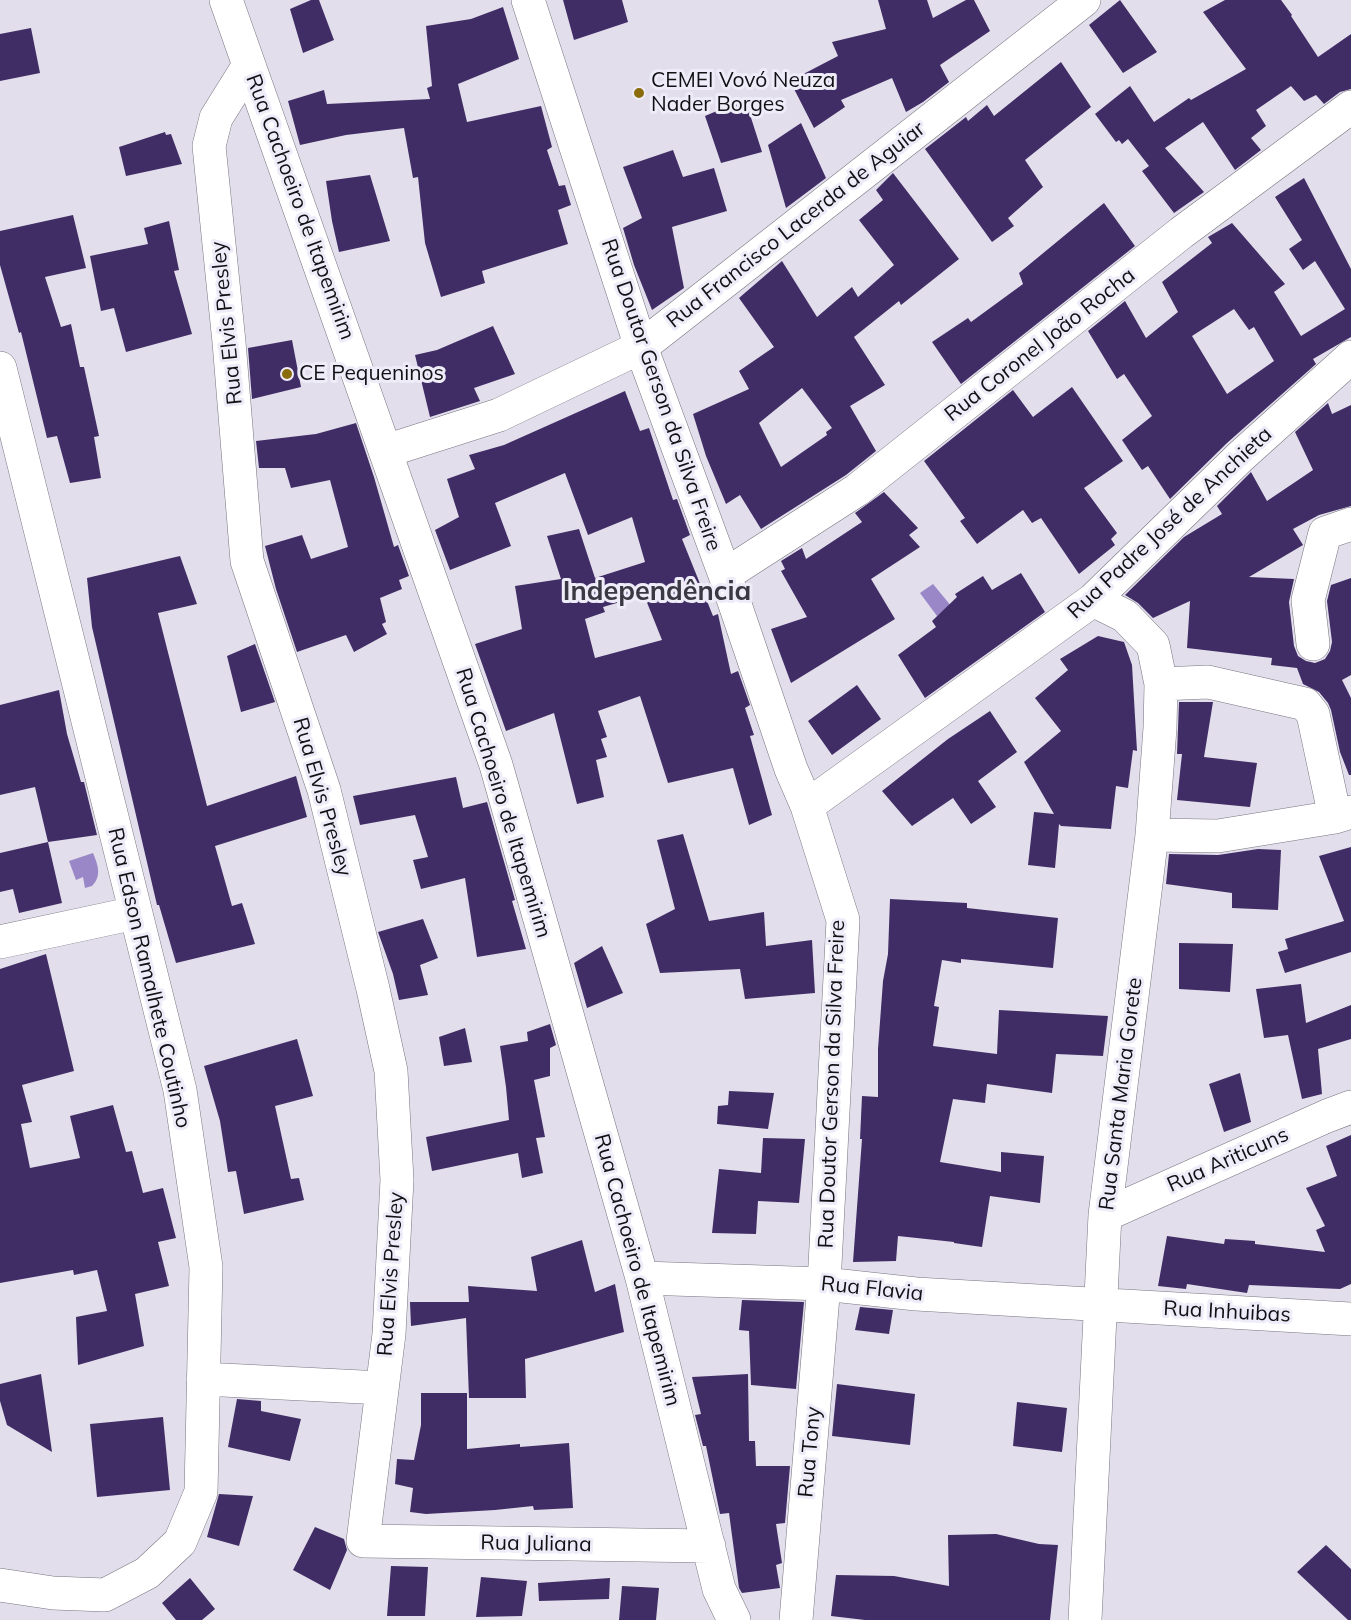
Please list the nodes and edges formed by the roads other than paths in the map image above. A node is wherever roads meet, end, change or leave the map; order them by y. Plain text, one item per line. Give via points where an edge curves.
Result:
1 (226, 0) edge
2 (528, 0) edge
3 (1069, 5) edge
4 (249, 65) junction
5 (1351, 107) edge
6 (641, 347) junction
7 (1351, 357) edge
8 (0, 368) edge
9 (386, 451) junction
10 (1338, 528) edge
11 (725, 575) junction
12 (1093, 600) junction
13 (1313, 644) dead end
14 (1161, 684) junction
15 (807, 807) junction
16 (1343, 814) edge
17 (1152, 835) junction
18 (135, 913) junction
19 (0, 942) edge
20 (1351, 1107) edge
21 (1106, 1215) junction
22 (642, 1278) junction
23 (824, 1284) junction
24 (1102, 1305) junction
25 (1351, 1319) edge
26 (203, 1379) junction
27 (382, 1388) junction
28 (363, 1541) joint
29 (708, 1546) junction
30 (0, 1585) edge
31 (734, 1620) edge
32 (796, 1620) edge
33 (1085, 1620) edge

1 - 4 street, Rua Cachoeiro de Itapemirim
2 - 6 street, Rua Doutor Gerson da Silva Freire
3 - 6 street, Rua Francisco Lacerda de Aguiar
4 - 9 street, Rua Cachoeiro de Itapemirim
4 - 27 street, Rua Elvis Presley via 216,118 209,146 247,561 324,790 391,1071 397,1180
5 - 11 street, Rua Coronel João Rocha via 1181,233 857,490
6 - 9 street, Rua Francisco Lacerda de Aguiar via 499,415
6 - 11 street, Rua Doutor Gerson da Silva Freire
7 - 12 street, Rua Padre José de Anchieta via 1240,457
8 - 18 street, Rua Edson Ramalhete Coutinho
9 - 22 street, Rua Cachoeiro de Itapemirim via 496,765
10 - 13 street via 1308,600
11 - 15 street, Rua Doutor Gerson da Silva Freire
12 - 14 street, Rua Santa Maria Gorete via 1125,616 1153,645
12 - 15 street, Rua Padre José de Anchieta
14 - 16 street via 1208,682 1305,704 1313,714
14 - 17 street, Rua Santa Maria Gorete
15 - 23 street, Rua Doutor Gerson da Silva Freire via 843,920
16 - 17 street via 1218,836
17 - 21 street, Rua Santa Maria Gorete
18 - 19 street
18 - 26 street, Rua Edson Ramalhete Coutinho via 180,1090 206,1267
20 - 21 street, Rua Ariticuns
21 - 24 street, Rua Santa Maria Gorete
22 - 23 street, Rua Flavia
22 - 29 street, Rua Cachoeiro de Itapemirim
23 - 24 street, Rua Flavia via 916,1294
23 - 32 street, Rua Tony
24 - 25 street, Rua Inhuibas
24 - 33 street, Rua Santa Maria Gorete
26 - 27 street
26 - 30 street, Rua Edson Ramalhete Coutinho via 201,1492 180,1542 147,1573 105,1595
27 - 28 street, Rua Elvis Presley
28 - 29 street, Rua Juliana
29 - 31 street, Rua Cachoeiro de Itapemirim via 719,1588

